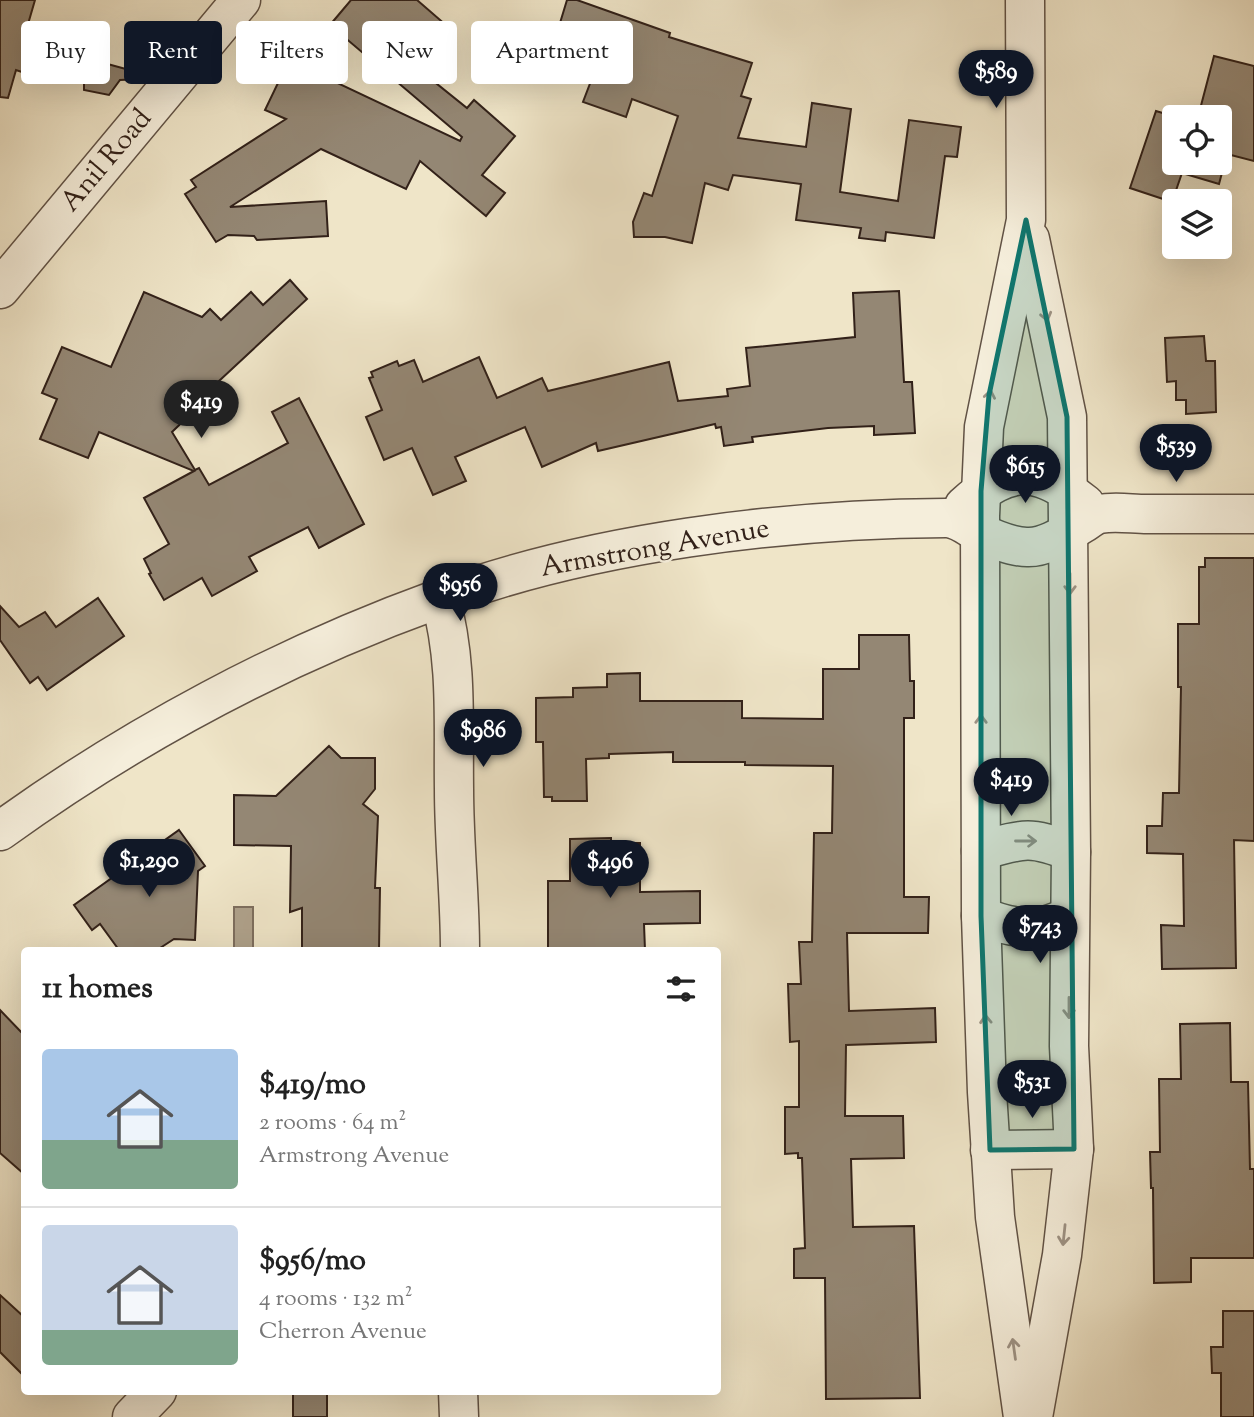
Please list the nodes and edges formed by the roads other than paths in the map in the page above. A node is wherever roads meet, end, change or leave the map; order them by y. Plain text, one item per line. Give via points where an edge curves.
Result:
1 (242, 0) edge
2 (1025, 0) edge
3 (1026, 220) junction
4 (0, 289) edge
5 (981, 491) junction
6 (1079, 512) junction
7 (1254, 514) edge
8 (967, 525) junction
9 (440, 598) junction
10 (0, 831) edge
11 (981, 852) junction
12 (1071, 852) junction
13 (981, 916) junction
14 (1069, 916) junction
15 (460, 947) edge
16 (1074, 1149) junction
17 (990, 1150) junction
18 (153, 1395) edge
19 (458, 1395) edge
20 (132, 1417) edge
21 (459, 1417) edge
22 (1023, 1417) edge
23 (1033, 1417) edge

1 - 4 street, Anil Road
2 - 3 street
5 -> 3 street via 989,396
3 -> 6 street via 1067,417
5 - 6 street via 1026,474 1049,480
5 - 8 street
6 - 7 street
6 - 8 street via 1042,545 1028,547
6 -> 12 street
8 - 9 street, Armstrong Avenue via 816,523 703,536 530,570
11 -> 8 street
9 - 10 street, Armstrong Avenue via 274,668 185,715 99,764
9 - 15 street via 454,674
11 -> 12 street via 1016,840 1046,842
11 - 13 street
12 - 14 street
13 - 14 street via 1024,929
17 -> 13 street
14 -> 16 street
16 - 17 street
16 -> 23 street via 1062,1255
22 -> 17 street
18 - 20 street
19 - 21 street

